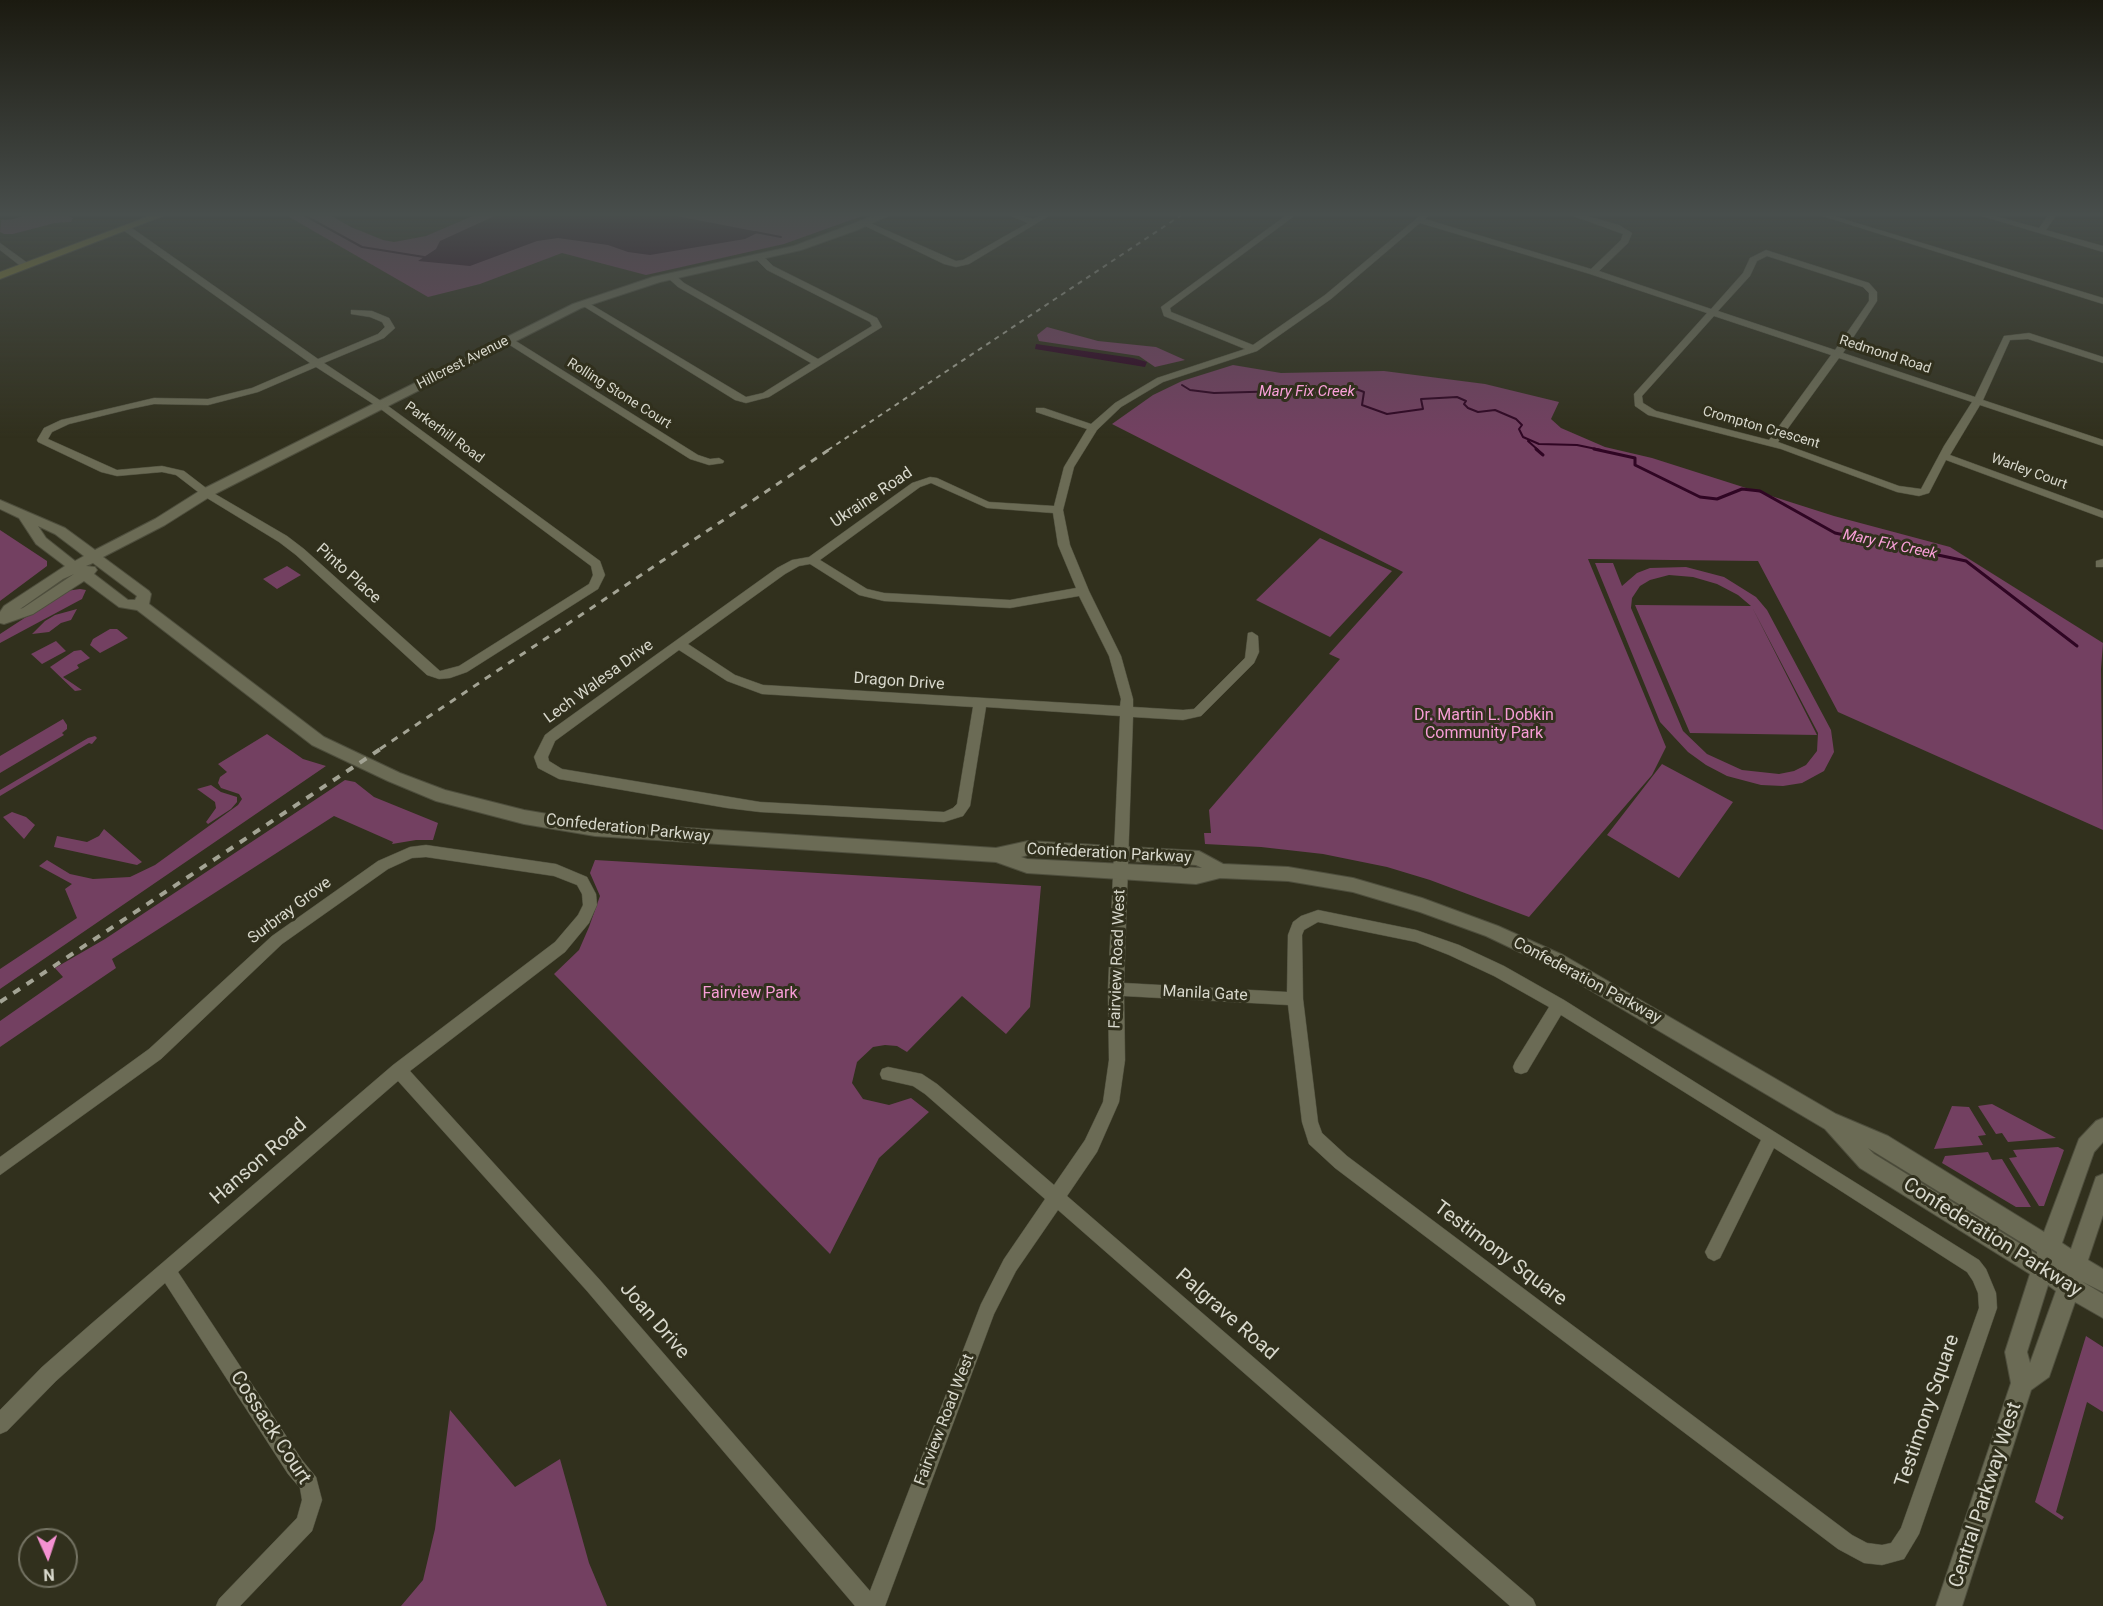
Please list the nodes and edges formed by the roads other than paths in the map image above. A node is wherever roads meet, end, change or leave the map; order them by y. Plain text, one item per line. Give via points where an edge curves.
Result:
1 (212, 289) edge
2 (631, 289) edge
3 (688, 289) edge
4 (812, 289) edge
5 (1189, 289) edge
6 (1337, 289) edge
7 (1644, 289) edge
8 (1734, 289) edge
9 (1872, 289) edge
10 (2064, 289) edge
11 (2103, 301) edge
12 (584, 304) junction
13 (354, 312) dead end
14 (1713, 312) junction
15 (508, 340) junction
16 (1254, 349) junction
17 (1837, 354) junction
18 (2103, 360) edge
19 (317, 363) junction
20 (818, 363) junction
21 (1978, 400) junction
22 (381, 405) junction
23 (1041, 410) dead end
24 (1093, 428) junction
25 (1772, 443) junction
26 (2103, 443) edge
27 (1944, 456) junction
28 (719, 462) dead end
29 (207, 493) junction
30 (0, 504) edge
31 (1058, 510) junction
32 (2103, 515) edge
33 (26, 518) junction
34 (98, 559) junction
35 (812, 560) junction
36 (80, 570) junction
37 (1083, 591) junction
38 (141, 606) junction
39 (2, 620) edge
40 (1252, 636) dead end
41 (680, 645) junction
42 (463, 669) joint
43 (980, 704) junction
44 (1128, 713) junction
45 (1122, 853) junction
46 (996, 855) junction
47 (1220, 871) junction
48 (1121, 872) junction
49 (560, 947) joint
50 (1116, 989) junction
51 (1294, 999) junction
52 (1559, 1005) junction
53 (1521, 1067) dead end
54 (399, 1070) junction
55 (888, 1074) dead end
56 (1829, 1121) junction
57 (2103, 1128) edge
58 (1772, 1137) junction
59 (0, 1167) edge
60 (2103, 1184) edge
61 (1057, 1198) junction
62 (2050, 1247) junction
63 (1714, 1252) dead end
64 (2077, 1264) junction
65 (2042, 1269) junction
66 (167, 1271) junction
67 (2103, 1281) edge
68 (2069, 1286) junction
69 (2103, 1307) edge
70 (2022, 1383) junction
71 (0, 1424) edge
72 (226, 1606) edge
73 (869, 1606) edge
74 (875, 1606) edge
75 (1526, 1606) edge
76 (1949, 1606) edge

1 - 19 street, Parkerhill Road
2 - 12 street, Hillcrest Avenue
3 - 20 street
4 - 20 street via 877,325
5 - 16 street via 1170,303 1164,310 1167,314
6 - 16 street, Fairview Road West
7 - 14 street, Redmond Road
8 - 14 street
9 - 17 street via 1872,301
10 - 11 street
12 - 15 street, Hillcrest Avenue
12 - 20 street via 738,398 750,400 766,395
13 - 19 street via 386,320 390,328 381,336
14 - 17 street, Redmond Road
14 - 25 street, Crompton Crescent via 1637,396 1638,404 1652,413
15 - 22 street, Hillcrest Avenue
15 - 28 street, Rolling Stone Court via 694,457
16 - 24 street, Fairview Road West via 1160,380 1118,405
17 - 21 street, Redmond Road
17 - 25 street
18 - 21 street, Crompton Crescent via 2029,336 2007,338
19 - 22 street, Parkerhill Road
19 - 29 street, Pinto Place via 237,396 194,404 154,401 65,422 42,435 42,440 105,470 173,470
21 - 26 street, Redmond Road
21 - 27 street, Crompton Crescent
22 - 29 street, Hillcrest Avenue
22 - 42 street, Parkerhill Road via 596,564 599,575 594,586
23 - 24 street
24 - 31 street, Fairview Road West via 1069,467
25 - 27 street, Crompton Crescent via 1906,492 1925,491
27 - 32 street, Warley Court
29 - 34 street, Hillcrest Avenue via 160,522 152,532
29 - 42 street, Pinto Place via 300,552 431,672 439,675
30 - 33 street, Confederation Parkway
31 - 35 street, Ukraine Road via 987,506 930,480 916,485
31 - 37 street, Fairview Road West via 1064,545
33 - 34 street, Confederation Parkway via 60,531
33 - 36 street, Confederation Parkway via 41,541
34 - 36 street, Hillcrest Avenue
34 - 38 street, Confederation Parkway via 144,594
35 - 37 street via 863,592 884,597 1010,604
35 - 41 street, Lech Walesa Drive via 795,563 782,571
36 - 38 street, Confederation Parkway via 124,604
36 - 39 street, Hillcrest Avenue via 28,611
37 - 44 street, Fairview Road West via 1115,656
38 - 46 street, Confederation Parkway via 318,741 442,796 524,817 595,829
40 - 44 street, Dragon Drive via 1250,660 1197,713
41 - 43 street, Dragon Drive via 730,678 762,689
41 - 43 street, Lech Walesa Drive via 550,738 541,757 543,765 559,774 727,803 944,817 963,806
43 - 44 street, Dragon Drive
44 - 45 street, Fairview Road West
45 - 46 street, Confederation Parkway via 1028,848
45 - 47 street, Confederation Parkway via 1199,858
45 - 48 street, Fairview Road West
46 - 48 street, Confederation Parkway via 1027,866
47 - 48 street, Confederation Parkway via 1196,877
47 - 56 street, Confederation Parkway via 1288,874 1353,885 1492,931 1557,961
48 - 50 street, Fairview Road West
49 - 54 street, Hanson Road
49 - 59 street, Surbray Grove via 577,930 590,905 582,882 556,870 426,851 410,853 383,865 277,940 155,1054
50 - 51 street, Manila Gate
50 - 61 street, Fairview Road West via 1117,1060 1111,1102 1091,1146
51 - 52 street, Testimony Square via 1295,935 1298,926 1318,916 1435,943 1499,971
51 - 58 street, Testimony Square via 1310,1122 1315,1138 1329,1152 1845,1542 1864,1553 1897,1552 1909,1534 1988,1308 1987,1293 1973,1266
52 - 53 street
52 - 58 street, Testimony Square
54 - 66 street, Hanson Road
54 - 73 street, Joan Drive via 593,1285
55 - 61 street, Palgrave Road via 916,1079 932,1089
56 - 62 street, Confederation Parkway via 1881,1143
56 - 65 street, Confederation Parkway via 1867,1161
57 - 62 street, Central Parkway West via 2086,1146
58 - 63 street
60 - 64 street, Central Parkway West
61 - 74 street, Fairview Road West via 1010,1265 987,1310
61 - 75 street, Palgrave Road
62 - 64 street, Confederation Parkway
62 - 65 street, Central Parkway West
64 - 67 street, Confederation Parkway
64 - 68 street, Central Parkway West
65 - 68 street, Confederation Parkway
65 - 70 street, Central Parkway West via 2016,1352
66 - 71 street, Hanson Road via 57,1366
66 - 72 street, Cossack Court via 309,1484 312,1500 305,1524
68 - 69 street, Confederation Parkway
68 - 70 street, Central Parkway West via 2041,1369
70 - 76 street, Central Parkway West

